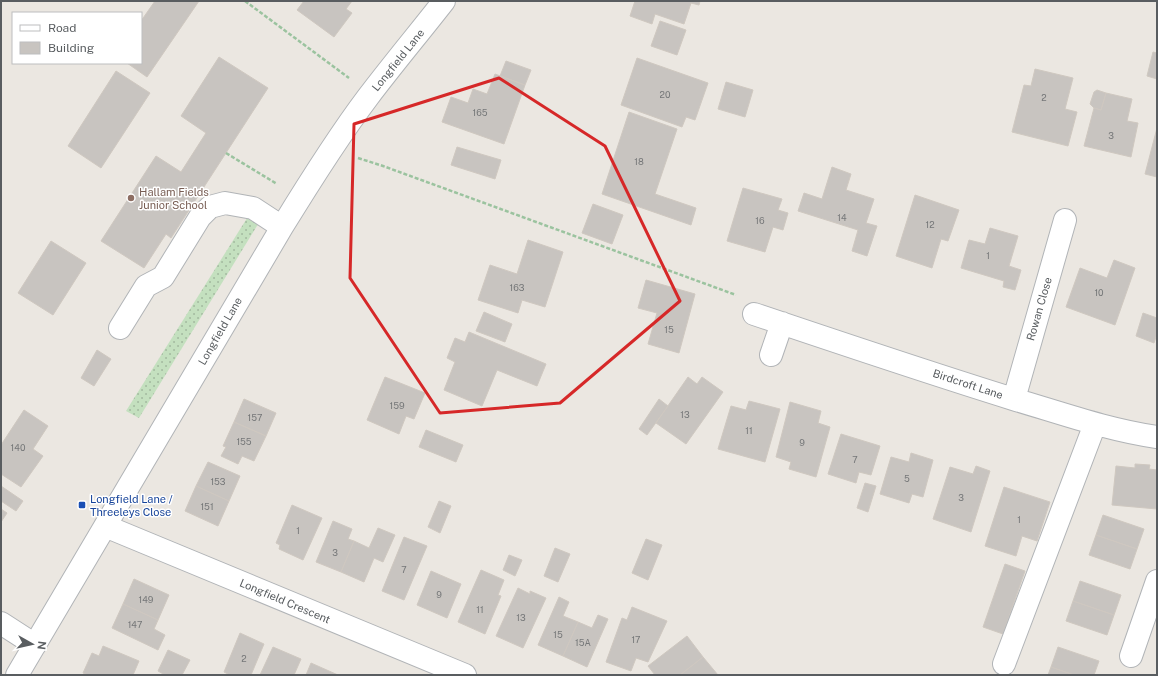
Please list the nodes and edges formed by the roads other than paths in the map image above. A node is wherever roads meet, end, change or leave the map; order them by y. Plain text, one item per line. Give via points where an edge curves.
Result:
1 (444, 1) edge
2 (1065, 220) dead end
3 (282, 227) junction
4 (754, 314) dead end
5 (782, 323) junction
6 (120, 328) dead end
7 (770, 355) dead end
8 (1014, 399) junction
9 (1095, 424) junction
10 (1157, 437) edge
11 (105, 526) junction
12 (1157, 581) edge
13 (1, 623) edge
14 (1150, 625) edge
15 (35, 645) junction
16 (1131, 656) dead end
17 (1004, 664) dead end
18 (17, 675) edge
19 (465, 675) edge

1 - 3 street, Longfield Lane via 348,124
2 - 8 street, Rowan Close
3 - 6 street via 253,208 225,203 210,208 200,217 163,277 146,286
3 - 11 street, Longfield Lane
4 - 5 street, Birdcroft Lane
5 - 7 street
5 - 8 street, Birdcroft Lane
8 - 9 street, Birdcroft Lane
9 - 10 street, Birdcroft Lane
9 - 17 street
11 - 15 street, Longfield Lane
11 - 19 street, Longfield Crescent
12 - 14 street
13 - 15 street
14 - 16 street
15 - 18 street, Longfield Lane

